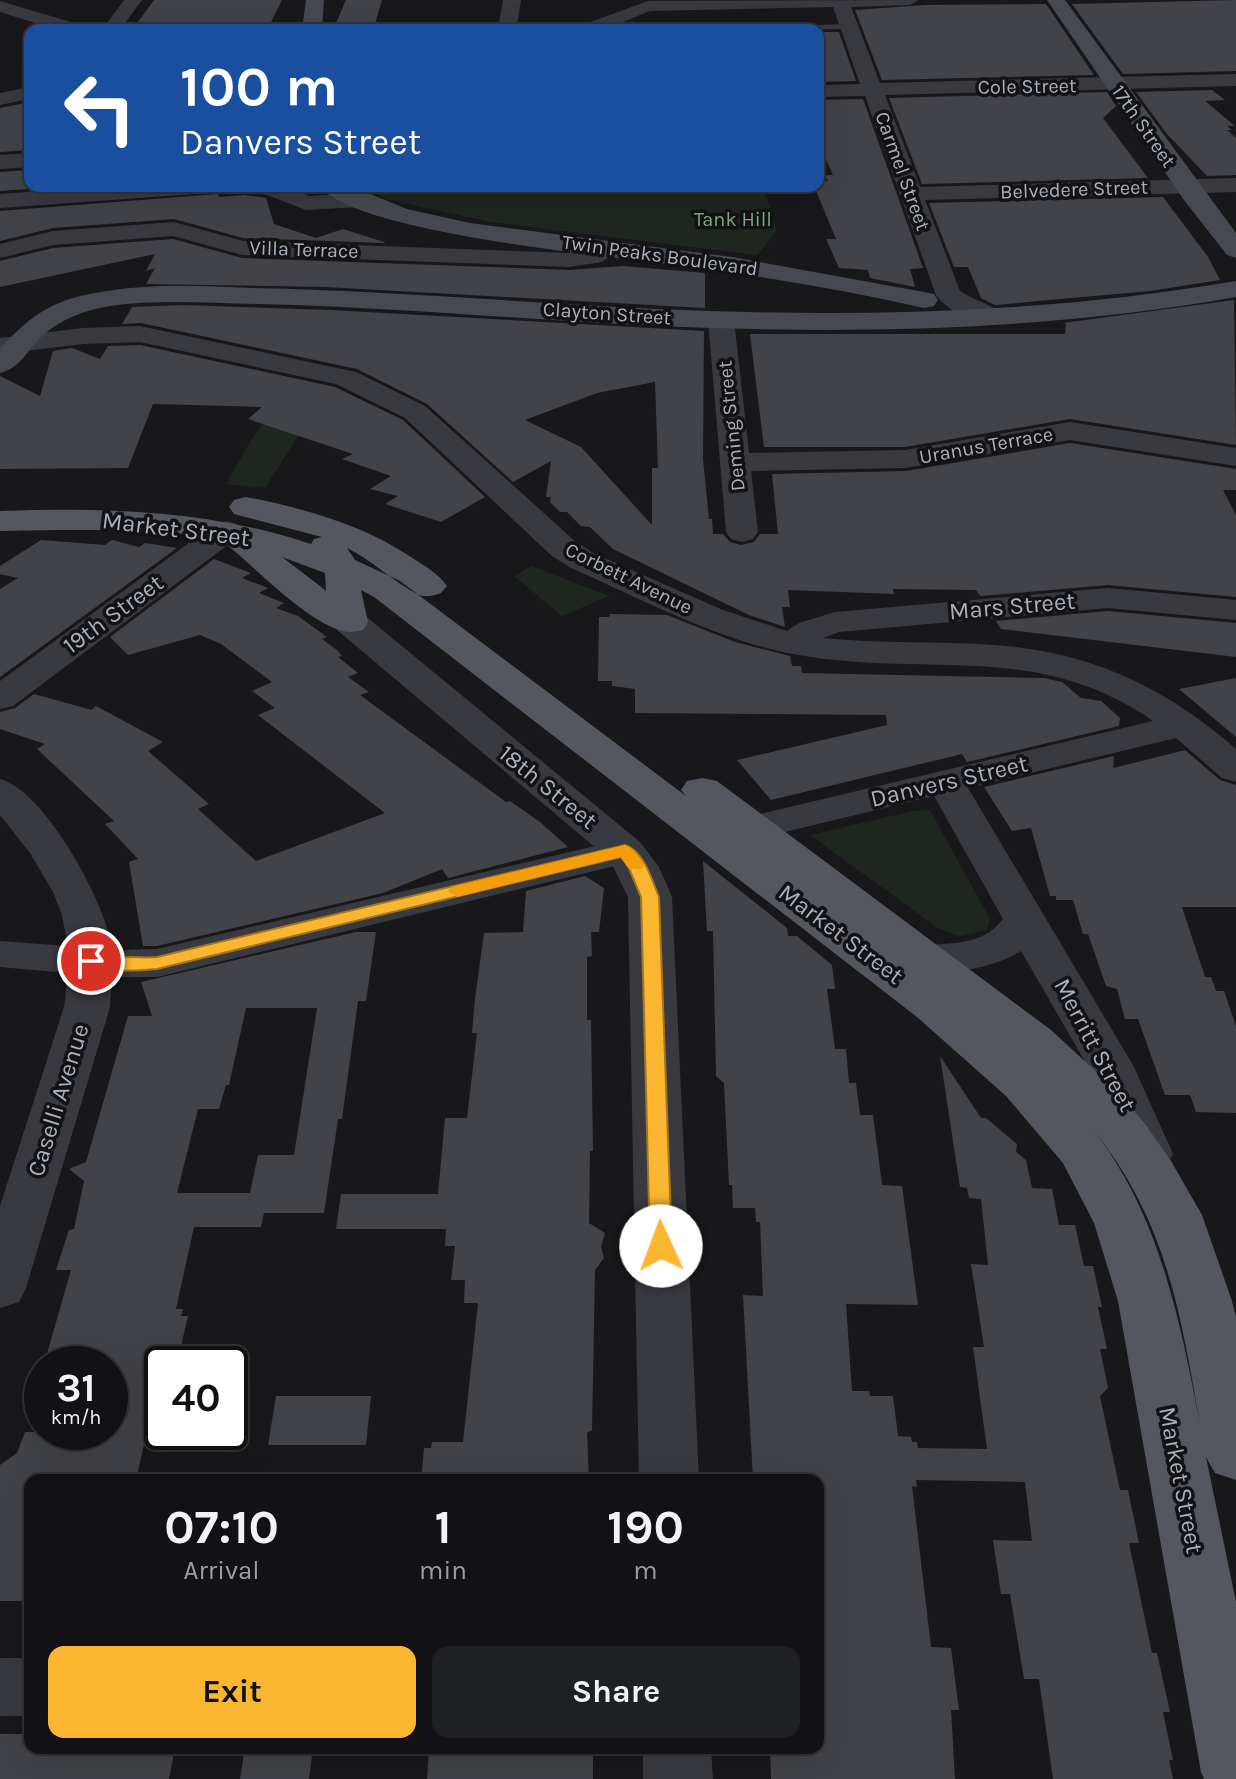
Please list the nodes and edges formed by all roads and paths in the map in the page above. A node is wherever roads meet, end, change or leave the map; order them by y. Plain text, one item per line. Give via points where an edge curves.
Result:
1 (133, 0) edge
2 (315, 0) edge
3 (512, 0) edge
4 (910, 0) edge
5 (1056, 0) edge
6 (840, 2) edge
7 (0, 6) edge
8 (58, 24) edge
9 (115, 24) edge
10 (313, 24) edge
11 (508, 24) edge
12 (602, 24) edge
13 (849, 27) junction
14 (824, 28) edge
15 (1236, 80) edge
16 (1113, 84) junction
17 (873, 90) junction
18 (824, 91) edge
19 (24, 94) edge
20 (0, 99) edge
21 (24, 160) edge
22 (0, 162) edge
23 (1236, 185) edge
24 (1187, 186) junction
25 (125, 192) edge
26 (279, 192) edge
27 (344, 192) edge
28 (911, 194) junction
29 (360, 200) junction
30 (0, 201) edge
31 (611, 247) junction
32 (1236, 250) edge
33 (0, 251) edge
34 (1236, 289) edge
35 (1175, 299) junction
36 (1236, 303) edge
37 (992, 317) junction
38 (721, 320) junction
39 (7, 351) edge
40 (1236, 457) edge
41 (735, 462) junction
42 (176, 499) junction
43 (0, 501) edge
44 (0, 521) edge
45 (226, 531) junction
46 (742, 532) dead end
47 (342, 566) junction
48 (1236, 610) edge
49 (350, 622) junction
50 (793, 643) junction
51 (0, 698) edge
52 (1184, 725) junction
53 (1236, 770) edge
54 (945, 782) junction
55 (0, 791) edge
56 (733, 832) junction
57 (625, 851) junction
58 (1026, 917) junction
59 (0, 954) edge
60 (927, 958) junction
61 (91, 961) junction
62 (1155, 1178) junction
63 (8, 1232) edge
64 (0, 1288) edge
65 (1236, 1456) edge
66 (669, 1474) edge
67 (0, 1687) edge
68 (24, 1687) edge
69 (677, 1754) edge
70 (1236, 1772) edge
71 (678, 1779) edge

1 - 9 street
2 - 10 main road
3 - 11 street
4 - 6 street
5 - 16 main road, 17th Street
6 - 12 street via 648,6
6 - 13 street, Carmel Street
7 - 8 street
13 - 14 lane
13 - 17 street, Carmel Street
15 - 16 street, Cole Street
16 - 17 street, Cole Street
16 - 24 main road, 17th Street
17 - 18 street, Cole Street
17 - 28 street, Carmel Street
19 - 20 street
21 - 22 street
23 - 24 street, Belvedere Street
24 - 28 street, Belvedere Street
24 - 32 main road, 17th Street
25 - 30 street
26 - 29 street via 306,203
27 - 29 main road, Twin Peaks Boulevard
28 - 37 street, Carmel Street via 949,295
29 - 31 main road, Twin Peaks Boulevard via 444,224
31 - 33 street, Villa Terrace via 593,257 569,260 242,248 174,229 53,238
31 - 37 main road, Twin Peaks Boulevard via 749,267
34 - 35 main road, Clayton Street
35 - 36 main road
35 - 37 main road, Clayton Street
37 - 38 main road, Clayton Street
38 - 39 main road, Clayton Street via 456,304 140,295 70,307
38 - 41 street, Deming Street
39 - 50 street, Corbett Avenue via 83,336 140,334 346,378 415,412 544,534 583,561 718,620
40 - 41 street, Uranus Terrace via 1070,431 905,459
41 - 46 street, Deming Street
42 - 43 main road, Market Street via 68,496
42 - 47 main road via 311,538 330,549
42 - 56 main road, Market Street via 306,520 378,549
44 - 45 main road, Market Street via 126,519
45 - 47 main road, Market Street
45 - 49 main road
45 - 51 street, 19th Street
47 - 49 main road via 343,602
47 - 56 main road, Market Street via 408,603
48 - 50 street, Mars Street via 1082,600 835,622
49 - 57 street, 18th Street
50 - 52 street, Corbett Avenue via 1065,665 1143,698
52 - 53 street, Corbett Avenue
52 - 54 street, Danvers Street
54 - 56 street, Danvers Street
54 - 58 street, Merritt Street
55 - 61 street, Caselli Avenue via 39,834 70,883
56 - 60 main road, Market Street via 771,838
56 - 70 main road, Market Street via 973,1038 1056,1120 1103,1186 1122,1223 1149,1319
57 - 61 street via 157,963
57 - 66 street, 18th Street via 650,897
58 - 60 street via 1014,936 992,950
58 - 62 street, Merritt Street via 1110,1065
59 - 61 street
60 - 62 main road, Market Street via 1073,1074 1131,1139
61 - 63 street, Caselli Avenue via 87,1007
62 - 65 main road, Market Street via 1193,1265
63 - 64 street, Caselli Avenue
67 - 68 street
69 - 71 street

